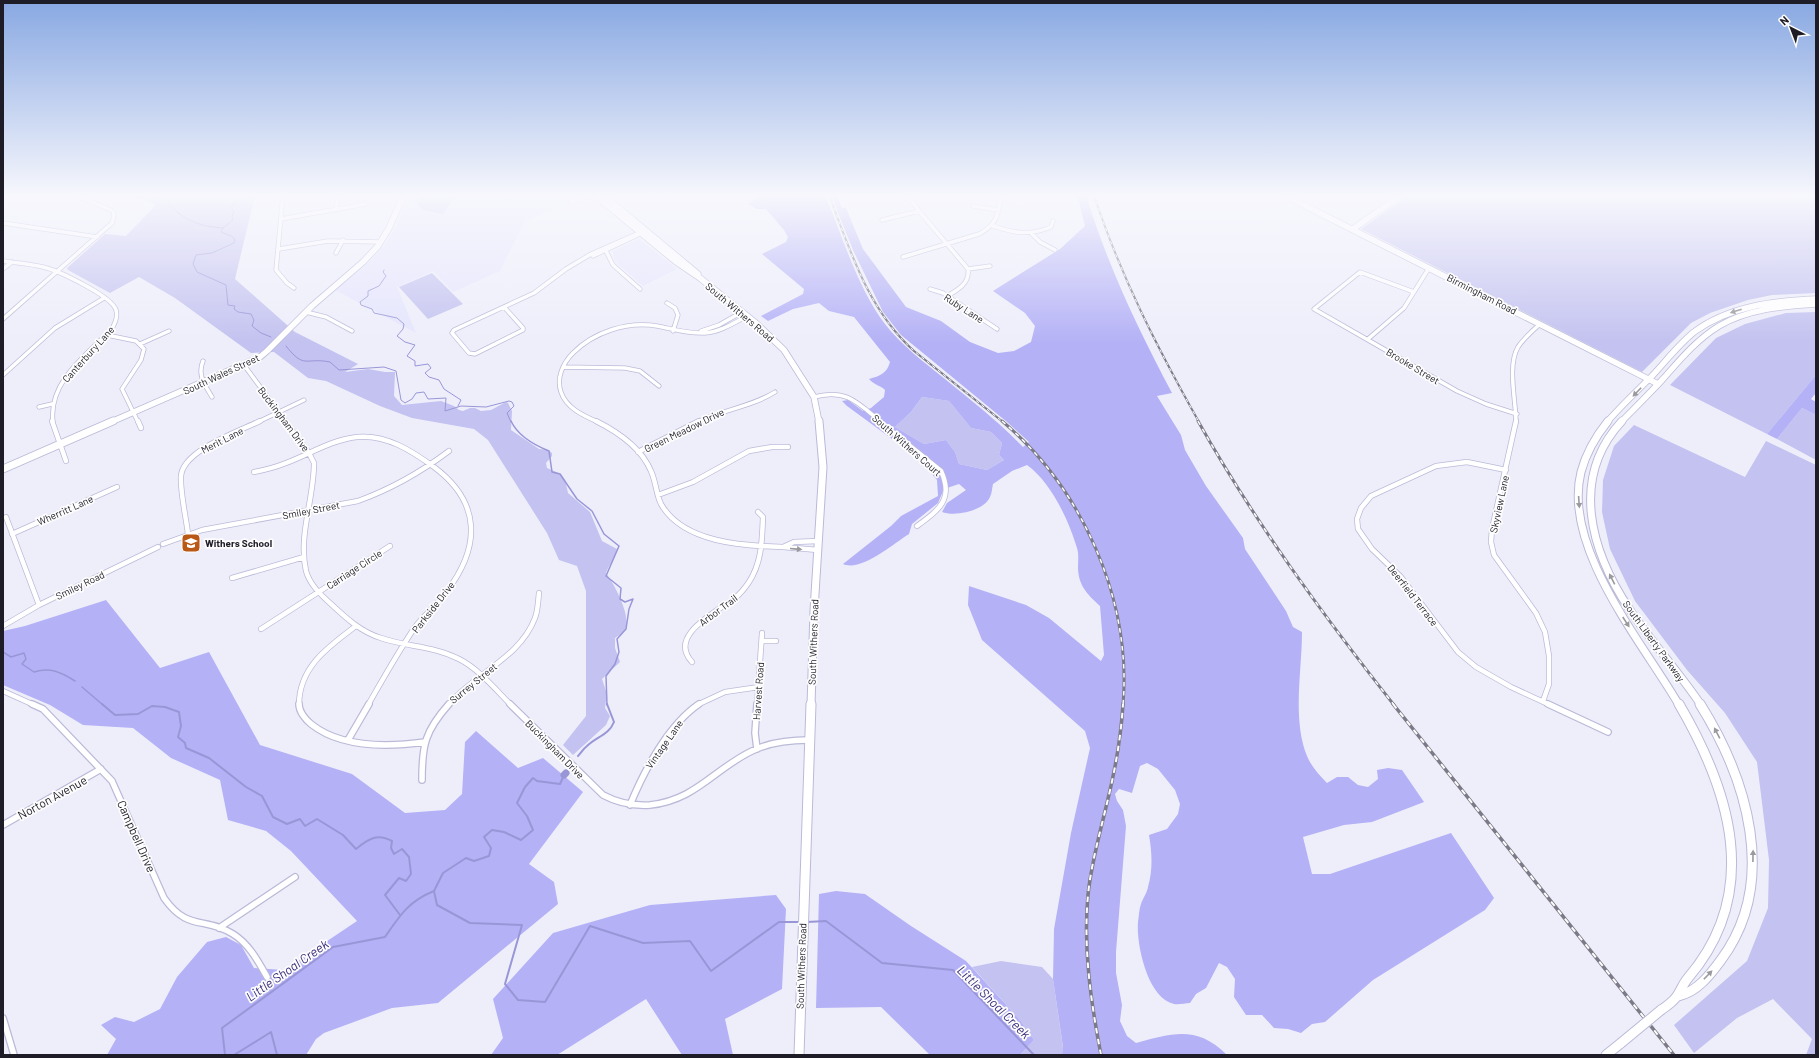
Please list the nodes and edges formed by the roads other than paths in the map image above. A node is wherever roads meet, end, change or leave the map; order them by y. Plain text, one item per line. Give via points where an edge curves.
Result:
1 (89, 244) edge
2 (279, 244) edge
3 (303, 244) edge
4 (341, 244) edge
5 (379, 244) edge
6 (615, 244) edge
7 (657, 244) edge
8 (942, 244) edge
9 (947, 244) edge
10 (1044, 244) edge
11 (1383, 244) edge
12 (279, 249) junction
13 (605, 249) junction
14 (1055, 250) dead end
15 (336, 253) dead end
16 (903, 257) dead end
17 (3, 261) edge
18 (12, 262) junction
19 (990, 266) dead end
20 (1429, 268) junction
21 (3, 269) edge
22 (968, 269) junction
23 (58, 272) junction
24 (294, 288) dead end
25 (640, 289) dead end
26 (930, 289) dead end
27 (1414, 292) junction
28 (947, 296) junction
29 (104, 298) junction
30 (1816, 299) edge
31 (667, 303) dead end
32 (1816, 304) edge
33 (504, 307) junction
34 (306, 312) junction
35 (745, 314) junction
36 (3, 319) edge
37 (1540, 324) junction
38 (997, 329) dead end
39 (352, 330) dead end
40 (673, 330) junction
41 (169, 331) dead end
42 (107, 335) junction
43 (1368, 339) junction
44 (140, 344) junction
45 (203, 361) dead end
46 (244, 365) junction
47 (563, 367) junction
48 (3, 375) edge
49 (1649, 379) junction
50 (203, 383) junction
51 (1658, 384) junction
52 (659, 386) dead end
53 (775, 392) dead end
54 (212, 397) dead end
55 (814, 397) junction
56 (304, 400) dead end
57 (52, 404) junction
58 (39, 407) dead end
59 (279, 412) junction
60 (133, 413) junction
61 (1517, 414) junction
62 (141, 428) dead end
63 (60, 444) junction
64 (788, 447) dead end
65 (448, 451) dead end
66 (638, 452) junction
67 (309, 453) junction
68 (66, 461) dead end
69 (431, 464) junction
70 (3, 469) edge
71 (1506, 470) junction
72 (254, 472) dead end
73 (117, 487) dead end
74 (658, 495) junction
75 (309, 510) junction
76 (758, 512) dead end
77 (6, 517) dead end
78 (917, 526) dead end
79 (12, 534) junction
80 (188, 534) junction
81 (818, 542) junction
82 (161, 546) joint
83 (390, 546) dead end
84 (761, 546) junction
85 (783, 547) junction
86 (818, 550) junction
87 (304, 557) junction
88 (232, 578) dead end
89 (318, 592) junction
90 (538, 593) dead end
91 (39, 605) junction
92 (3, 626) edge
93 (356, 626) junction
94 (262, 629) dead end
95 (762, 633) dead end
96 (762, 641) junction
97 (776, 641) dead end
98 (406, 644) junction
99 (692, 662) dead end
100 (481, 676) junction
101 (759, 687) junction
102 (3, 691) edge
103 (1543, 701) junction
104 (1608, 732) dead end
105 (348, 740) junction
106 (809, 740) junction
107 (424, 742) junction
108 (757, 749) junction
109 (101, 769) junction
110 (422, 780) dead end
111 (630, 805) junction
112 (3, 825) edge
113 (295, 878) dead end
114 (219, 928) junction
115 (267, 977) dead end
116 (1678, 996) junction
117 (3, 1018) edge
118 (14, 1055) edge
119 (799, 1055) edge
120 (1606, 1055) edge

1 - 23 street
2 - 12 street
3 - 12 street
4 - 15 street
5 - 34 main road, South Wales Street via 363,262 329,289
6 - 13 street
7 - 35 main road, South Withers Road
8 - 16 street
9 - 22 street
10 - 14 street
11 - 20 main road, Birmingham Road
12 - 24 street via 276,270
13 - 25 street via 613,265
13 - 33 street via 566,269 534,293
17 - 18 street, Canterbury Lane
18 - 21 street
18 - 23 street, Canterbury Lane
19 - 22 street
20 - 27 street via 1422,275
20 - 37 main road, Birmingham Road
22 - 28 street via 969,277 964,284
23 - 29 street, Canterbury Lane
23 - 36 street
26 - 28 street, Ruby Lane
27 - 43 street via 1396,316
27 - 43 street, Brooke Street via 1360,272 1314,309
28 - 38 street, Ruby Lane
29 - 42 street, Canterbury Lane via 112,303 117,314 116,323
29 - 48 street via 55,328
30 -> 49 main road, South Liberty Parkway via 1761,304 1720,317 1694,333
31 - 40 street via 673,306 678,315
32 - 51 main road, South Liberty Parkway via 1750,314 1722,325 1698,342
33 - 33 street via 523,330 475,354 469,353 452,333
34 - 39 street via 326,317
34 - 46 main road, South Wales Street via 272,348
35 - 40 street via 712,332
35 - 55 main road, South Withers Road via 784,350
37 - 49 main road, Birmingham Road
37 - 61 street, Skyview Lane via 1515,351
40 - 47 street via 647,325 605,332 576,350
41 - 44 street
42 - 44 street via 128,338
42 - 57 street, Canterbury Lane via 72,369 59,386
43 - 61 street, Brooke Street via 1452,390
44 - 60 street via 144,349 143,357 127,377 122,389
45 - 50 street via 199,368
46 - 50 main road, South Wales Street
46 - 59 street, Buckingham Drive
47 - 52 street via 625,368 640,372
47 - 66 street via 559,385 565,401 573,409 615,430
49 - 51 main road, Birmingham Road
49 -> 116 main road, South Liberty Parkway via 1595,437 1583,462 1578,497 1587,544 1602,582 1703,746 1716,776 1728,817 1732,878 1727,907 1712,944
50 - 54 street
50 - 60 main road, South Wales Street
116 -> 51 main road, South Liberty Parkway via 1689,994 1710,973 1729,949 1742,923 1750,894 1753,844 1742,793 1722,743 1696,699 1624,602 1605,564 1592,522 1590,490 1594,466 1600,451 1615,429
53 - 66 street, Green Meadow Drive via 766,398 715,414
55 - 78 street, South Withers Court via 828,394 851,398 940,471 946,482 946,495 935,512
55 - 81 main road, South Withers Road via 821,430 823,467
56 - 59 street, Merit Lane
57 - 58 street
57 - 63 street, Canterbury Lane via 52,418
59 - 67 street, Buckingham Drive
59 - 80 street, Merit Lane via 201,449 186,464 181,476
60 - 62 street
60 - 63 main road, South Wales Street
61 - 71 street, Skyview Lane
63 - 68 street, Canterbury Lane
63 - 70 main road, South Wales Street
64 - 74 street via 760,447 748,450 699,480
65 - 69 street, Smiley Street
66 - 74 street via 651,471
67 - 69 street, Parkside Drive via 342,440 376,437 396,442
67 - 72 street, Parkside Drive via 283,465
67 - 75 street, Buckingham Drive via 315,468
69 - 75 street, Smiley Street via 378,494 358,501
69 - 98 street, Parkside Drive via 449,477 464,497 470,512 470,541 464,562 451,586 421,620
71 - 103 street, Skyview Lane via 1492,529 1492,549 1546,632 1549,684
71 - 103 street, Deerfield Terrace via 1467,462 1436,466 1371,496 1357,510 1356,520 1365,541 1401,577 1458,652 1488,675
73 - 79 street, Wherritt Lane
74 - 84 street via 664,508 694,532 728,542
75 - 80 street, Smiley Street
75 - 87 street, Buckingham Drive
76 - 84 street, Arbor Trail via 762,517
77 - 79 street
79 - 91 street
80 - 82 street, Smiley Street
81 - 85 street via 794,542
81 - 86 main road, South Withers Road
82 - 91 street, Smiley Road
83 - 89 street, Carriage Circle
84 - 85 street
84 - 99 street, Arbor Trail via 758,566 750,582 735,598 698,624 686,639 685,653
85 -> 86 street
86 - 106 main road, South Withers Road
87 - 88 street
87 - 89 street, Buckingham Drive via 307,574
89 - 93 street, Buckingham Drive
89 - 94 street
90 - 100 street, Surrey Street via 537,612 520,642
91 - 92 street, Smiley Road
93 - 98 street, Buckingham Drive via 373,636
93 - 105 street via 321,655 308,671 299,695 302,712 311,726 328,735
95 - 96 street, Harvest Road
96 - 97 street
96 - 101 street, Harvest Road
98 - 100 street, Buckingham Drive via 431,648 457,657
98 - 105 street, Parkside Drive
100 - 107 street, Surrey Street via 443,707
100 - 111 street, Buckingham Drive via 598,791 610,799
101 - 108 street, Harvest Road via 755,737
101 - 111 street, Vintage Lane via 734,688 719,693 686,714 643,774
102 - 109 street, Campbell Drive via 43,709
103 - 104 street, Deerfield Terrace
105 - 107 street via 385,745
106 - 108 street, Buckingham Drive via 784,741
106 - 119 main road, South Withers Road
107 - 110 street, Surrey Street
108 - 111 street, Buckingham Drive via 732,762 692,793 680,799 657,805
109 - 112 street, Norton Avenue
109 - 114 street, Campbell Drive via 112,781 164,898 172,910 182,918
113 - 114 street
114 - 115 street, Campbell Drive via 238,936
116 - 120 main road, South Liberty Parkway, bridge
117 - 118 street

